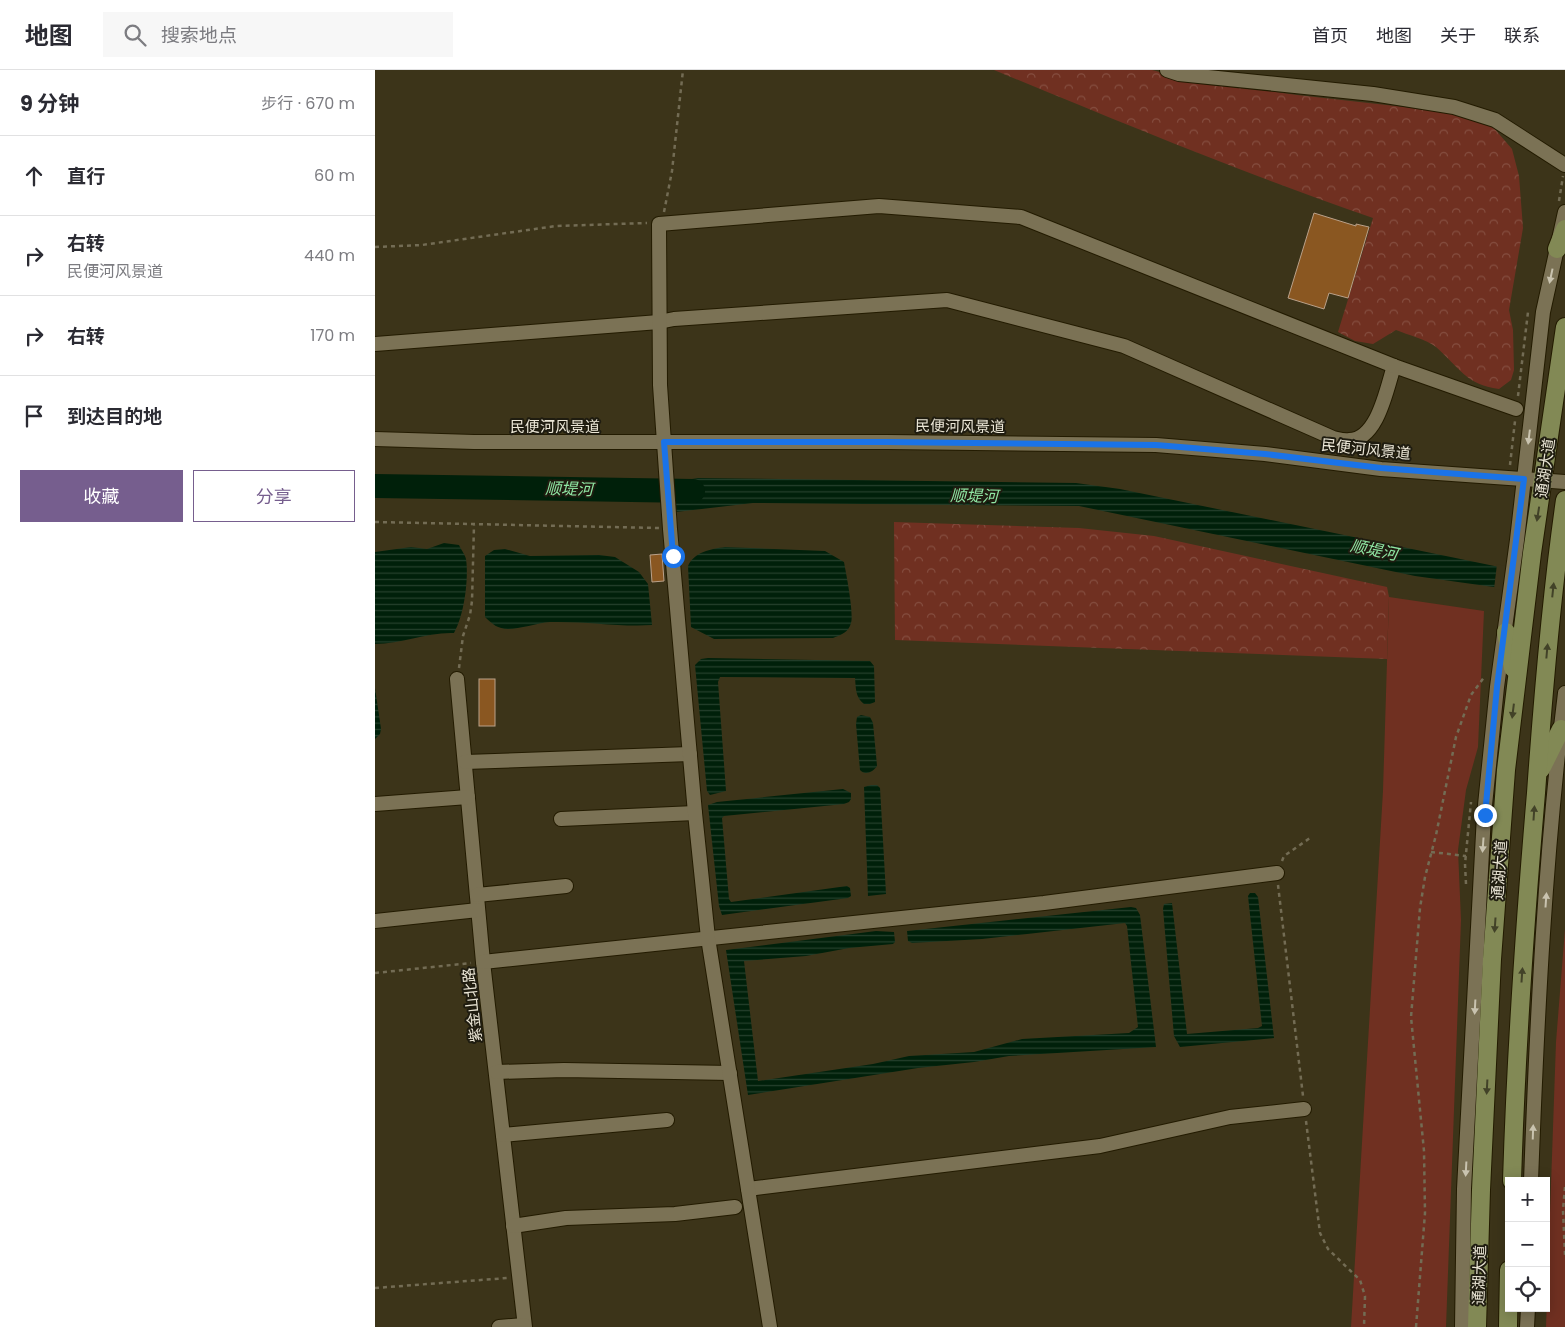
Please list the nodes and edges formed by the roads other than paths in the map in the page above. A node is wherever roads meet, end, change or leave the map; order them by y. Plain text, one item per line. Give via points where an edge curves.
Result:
1 (1167, 70) edge
2 (1565, 165) edge
3 (1565, 212) edge
4 (1565, 229) edge
5 (1557, 248) junction
6 (659, 322) junction
7 (1565, 328) edge
8 (375, 344) edge
9 (1394, 366) junction
10 (1560, 395) edge
11 (1516, 409) dead end
12 (375, 439) edge
13 (665, 446) junction
14 (1524, 479) junction
15 (1543, 480) junction
16 (1565, 482) edge
17 (1565, 500) edge
18 (1517, 608) junction
19 (1505, 632) junction
20 (457, 679) road end
21 (1517, 683) junction
22 (1565, 693) edge
23 (1561, 729) junction
24 (690, 754) junction
25 (465, 762) junction
26 (1537, 778) junction
27 (468, 797) junction
28 (375, 804) edge
29 (695, 813) junction
30 (561, 819) dead end
31 (1277, 873) road end
32 (566, 886) dead end
33 (477, 895) junction
34 (478, 910) junction
35 (375, 921) edge
36 (708, 938) junction
37 (483, 962) junction
38 (495, 1072) junction
39 (729, 1073) junction
40 (1304, 1109) road end
41 (667, 1120) dead end
42 (503, 1135) junction
43 (1512, 1177) edge
44 (1531, 1177) edge
45 (748, 1189) junction
46 (735, 1207) dead end
47 (513, 1226) junction
48 (1508, 1312) edge
49 (1509, 1312) edge
50 (1528, 1312) edge
51 (524, 1326) edge
52 (499, 1327) edge
53 (770, 1327) edge
54 (1461, 1327) edge
55 (1477, 1327) edge
56 (1508, 1327) edge
57 (1513, 1327) edge
58 (1527, 1327) edge

1 - 2 street via 1179,74 1373,94 1454,107 1495,120
3 - 5 street
4 - 5 main road
5 -> 14 street via 1543,312
6 - 8 street
6 - 9 street via 947,300 1124,346 1310,429 1351,441 1362,435 1379,415
6 - 9 street via 659,224 879,206 1021,217
6 - 13 street
7 - 10 main road, 通湖大道
9 - 11 street
10 - 15 main road, 通湖大道
12 - 13 street, 民便河风景道
13 - 14 street, 民便河风景道 via 887,442 1156,445
13 - 24 street
14 - 15 street, 民便河风景道
14 - 18 street via 1517,540
15 - 16 street, 民便河风景道
15 -> 18 main road, 通湖大道 via 1532,553
26 -> 17 main road, 通湖大道 via 1549,621
18 - 19 street
18 - 21 main road, 通湖大道
19 - 21 main road
19 -> 54 street via 1484,824 1464,1189
20 - 25 street, 紫金山北路
21 -> 55 main road, 通湖大道 via 1493,959
22 - 23 street
23 - 26 main road
44 -> 23 street via 1535,1064
24 - 25 street
24 - 29 street
25 - 27 street, 紫金山北路
43 -> 26 main road, 通湖大道 via 1516,1064
27 - 28 street
27 - 33 street, 紫金山北路
29 - 30 street
29 - 36 street
31 - 36 street via 1044,903
32 - 33 street
33 - 34 street, 紫金山北路
34 - 35 street
34 - 37 street, 紫金山北路
36 - 37 street
36 - 39 street
37 - 38 street, 紫金山北路
38 - 39 street
38 - 42 street, 紫金山北路
39 - 45 street
40 - 45 street via 1229,1117 1100,1146
41 - 42 street
42 - 47 street, 紫金山北路
45 - 53 street
46 - 47 street via 675,1214 566,1218
47 - 51 street, 紫金山北路
48 - 56 main road, 通湖大道
49 - 57 main road
50 - 58 street
51 - 52 street

